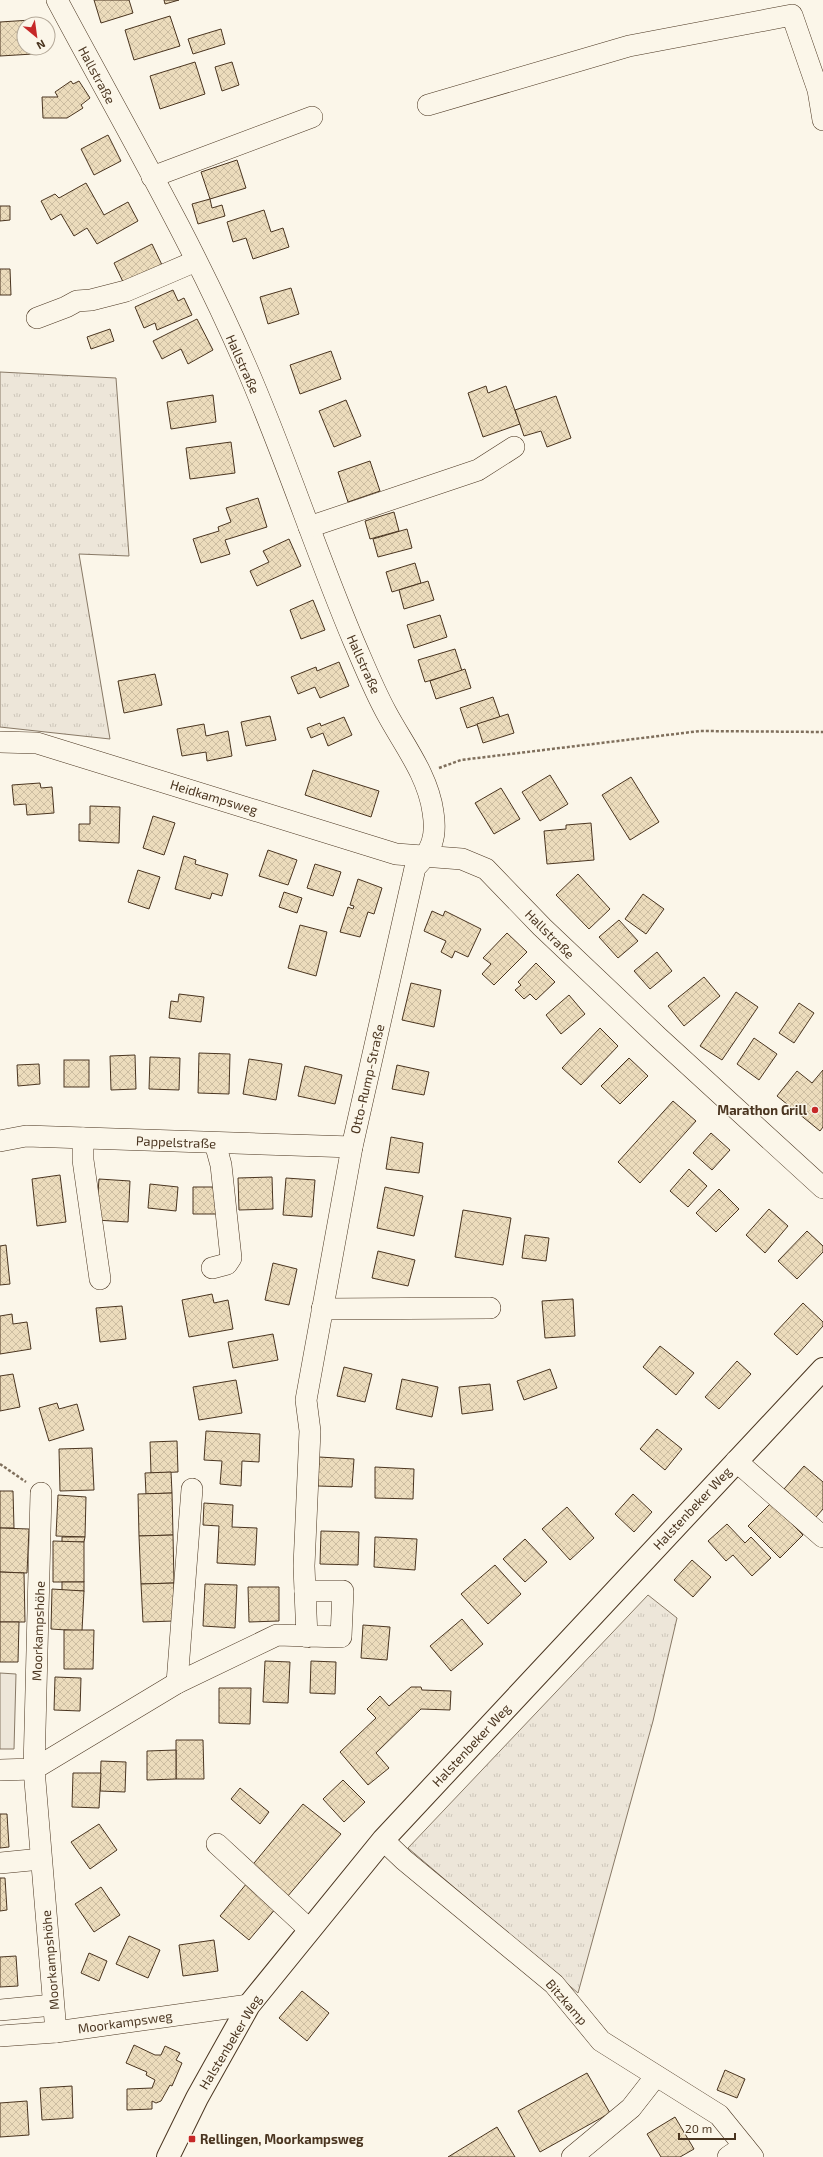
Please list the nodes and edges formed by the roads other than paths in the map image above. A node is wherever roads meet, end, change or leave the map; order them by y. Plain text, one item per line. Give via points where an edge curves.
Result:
1 (57, 0) edge
2 (428, 105) dead end
3 (312, 117) dead end
4 (823, 120) edge
5 (152, 176) junction
6 (196, 261) junction
7 (37, 318) dead end
8 (514, 447) dead end
9 (309, 527) junction
10 (0, 742) edge
11 (428, 855) junction
12 (83, 1138) junction
13 (0, 1141) edge
14 (215, 1143) junction
15 (352, 1147) junction
16 (823, 1188) edge
17 (212, 1268) dead end
18 (100, 1279) dead end
19 (490, 1308) dead end
20 (322, 1310) junction
21 (823, 1370) edge
22 (736, 1462) junction
23 (192, 1489) dead end
24 (42, 1493) road end
25 (823, 1538) edge
26 (305, 1591) junction
27 (307, 1637) junction
28 (177, 1683) junction
29 (34, 1769) junction
30 (0, 1770) edge
31 (383, 1840) junction
32 (216, 1844) dead end
33 (41, 1859) junction
34 (0, 1863) edge
35 (310, 1930) junction
36 (53, 2005) junction
37 (249, 2005) junction
38 (0, 2010) edge
39 (56, 2032) junction
40 (0, 2036) edge
41 (656, 2076) junction
42 (742, 2153) edge
43 (168, 2157) edge
44 (572, 2157) edge

1 - 5 street, Hallstraße
2 - 4 street via 629,46 792,15 818,90
3 - 5 street
5 - 6 street, Hallstraße
6 - 7 street via 126,291 77,301
6 - 9 street, Hallstraße via 245,364
8 - 9 street via 478,470
9 - 11 street, Hallstraße via 381,703 421,774 433,810 434,824
10 - 11 street, Heidkampsweg via 37,743 396,854
11 - 15 street, Otto-Rump-Straße via 415,868
11 - 16 street, Hallstraße via 462,858 486,869 542,927 658,1037
12 - 13 street, Pappelstraße via 26,1136
12 - 14 street, Pappelstraße
12 - 18 street via 83,1160
14 - 15 street, Pappelstraße
14 - 17 street via 221,1165 231,1258 227,1264
15 - 20 street, Otto-Rump-Straße
19 - 20 street
20 - 26 street, Otto-Rump-Straße via 306,1400 310,1431
21 - 22 main road, Halstenbeker Weg
22 - 25 street
22 - 31 main road, Halstenbeker Weg
23 - 28 street
24 - 29 street, Moorkampshöhe
26 - 27 street
26 - 27 street via 343,1590 341,1637
27 - 28 street via 277,1635
28 - 29 street
29 - 30 street
29 - 33 street, Moorkampshöhe
31 - 35 main road, Halstenbeker Weg
31 - 41 street, Bitzkamp via 554,1984 601,2041
32 - 35 street
33 - 34 street
33 - 36 street, Moorkampshöhe
35 - 37 main road, Halstenbeker Weg
36 - 38 street
36 - 39 street, Moorkampshöhe
37 - 39 street, Moorkampsweg
37 - 43 main road, Halstenbeker Weg via 197,2098
39 - 40 street, Moorkampsweg
41 - 42 street, Bitzkamp via 719,2115
41 - 44 street via 631,2108

